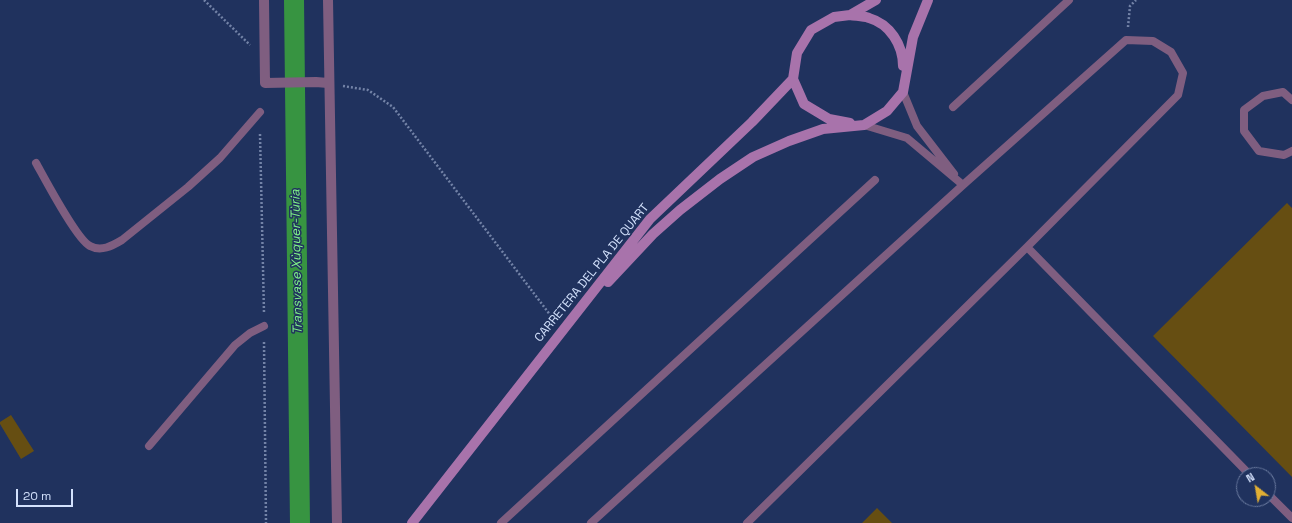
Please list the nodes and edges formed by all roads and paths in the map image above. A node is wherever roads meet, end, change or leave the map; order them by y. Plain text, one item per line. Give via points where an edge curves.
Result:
1 (204, 0) edge
2 (264, 0) edge
3 (328, 0) edge
4 (876, 0) edge
5 (928, 0) edge
6 (1069, 0) edge
7 (1136, 0) edge
8 (850, 15) junction
9 (1126, 40) junction
10 (264, 59) junction
11 (793, 79) junction
12 (328, 84) junction
13 (903, 92) junction
14 (1292, 100) edge
15 (953, 107) dead end
16 (260, 112) joint
17 (864, 125) junction
18 (1292, 152) edge
19 (36, 163) dead end
20 (875, 180) dead end
21 (963, 185) junction
22 (1027, 246) junction
23 (264, 326) junction
24 (562, 332) junction
25 (148, 446) dead end
26 (1242, 467) edge
27 (1276, 502) edge
28 (1292, 518) edge
29 (266, 523) edge
30 (337, 523) edge
31 (412, 523) edge
32 (501, 523) edge
33 (591, 523) edge
34 (747, 523) edge

1 - 10 path
2 - 10 street
3 - 12 street
4 - 8 main road
5 - 13 main road via 913,37
6 - 15 lane
7 - 9 path via 1130,6
8 - 11 main road via 834,18 810,30 797,53
8 - 13 main road via 869,17 881,23 895,37 903,56
9 - 21 lane
9 - 22 lane via 1153,41 1170,52 1183,74 1178,95
10 - 12 street via 265,83
11 - 17 main road via 804,104 828,119
11 - 24 main road, CARRETERA DEL PLA DE QUART via 752,122 650,219
12 - 24 path via 368,90 393,107
12 - 30 street
13 - 17 main road via 887,110
13 - 21 lane via 917,126
14 - 18 lane via 1284,92 1263,96 1244,110 1244,131 1259,151 1284,155
16 - 19 lane via 220,158 188,187 110,247 99,249 89,246 79,236
16 - 23 path
17 - 21 lane via 907,138
17 - 24 main road via 823,129 788,141 753,157 720,179 653,234
20 - 32 lane
21 - 33 lane
22 - 26 lane
22 - 34 lane
23 - 25 lane via 235,345
23 - 29 path
24 - 31 main road, CARRETERA DEL PLA DE QUART
27 - 28 lane

